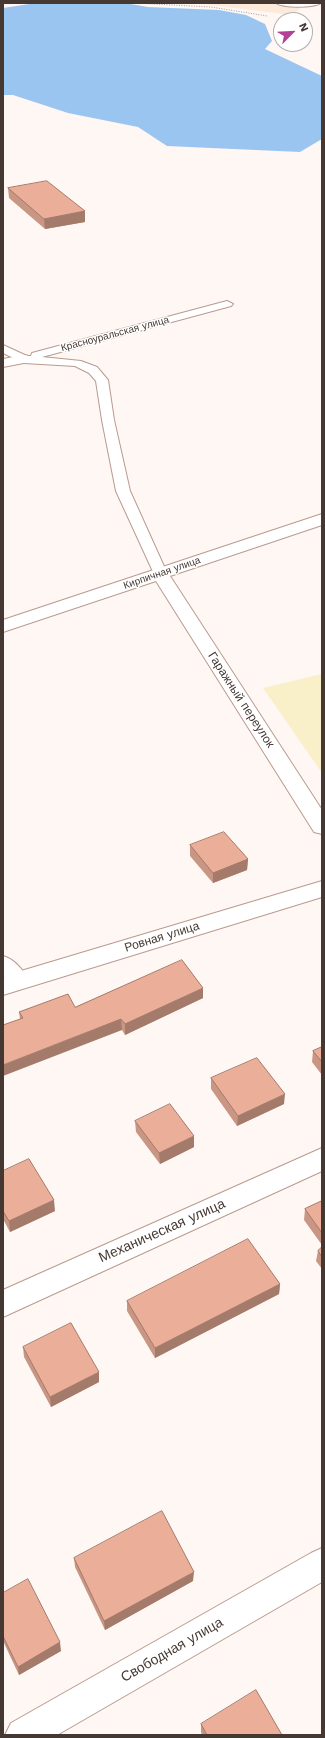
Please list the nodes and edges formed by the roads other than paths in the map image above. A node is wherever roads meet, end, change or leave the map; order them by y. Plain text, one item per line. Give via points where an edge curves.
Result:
1 (280, 3) edge
2 (317, 3) edge
3 (227, 304) dead end
4 (3, 348) edge
5 (24, 359) junction
6 (3, 363) edge
7 (322, 519) edge
8 (160, 573) junction
9 (3, 626) edge
10 (322, 827) edge
11 (322, 889) edge
12 (3, 963) edge
13 (11, 983) edge
14 (322, 1159) edge
15 (3, 1304) edge
16 (322, 1564) edge
17 (23, 1735) edge

1 - 2 lane
3 - 5 lane, Красноуральская улица
4 - 5 lane
5 - 6 street, Красноуральская улица
5 - 8 lane via 77,363 93,370 102,380 123,490
7 - 8 street, Кирпичная улица
8 - 9 street, Кирпичная улица
8 - 10 street, Гаражный переулок
11 - 13 street, Ровная улица
12 - 13 lane
14 - 15 street, Механическая улица
16 - 17 street, Свободная улица

